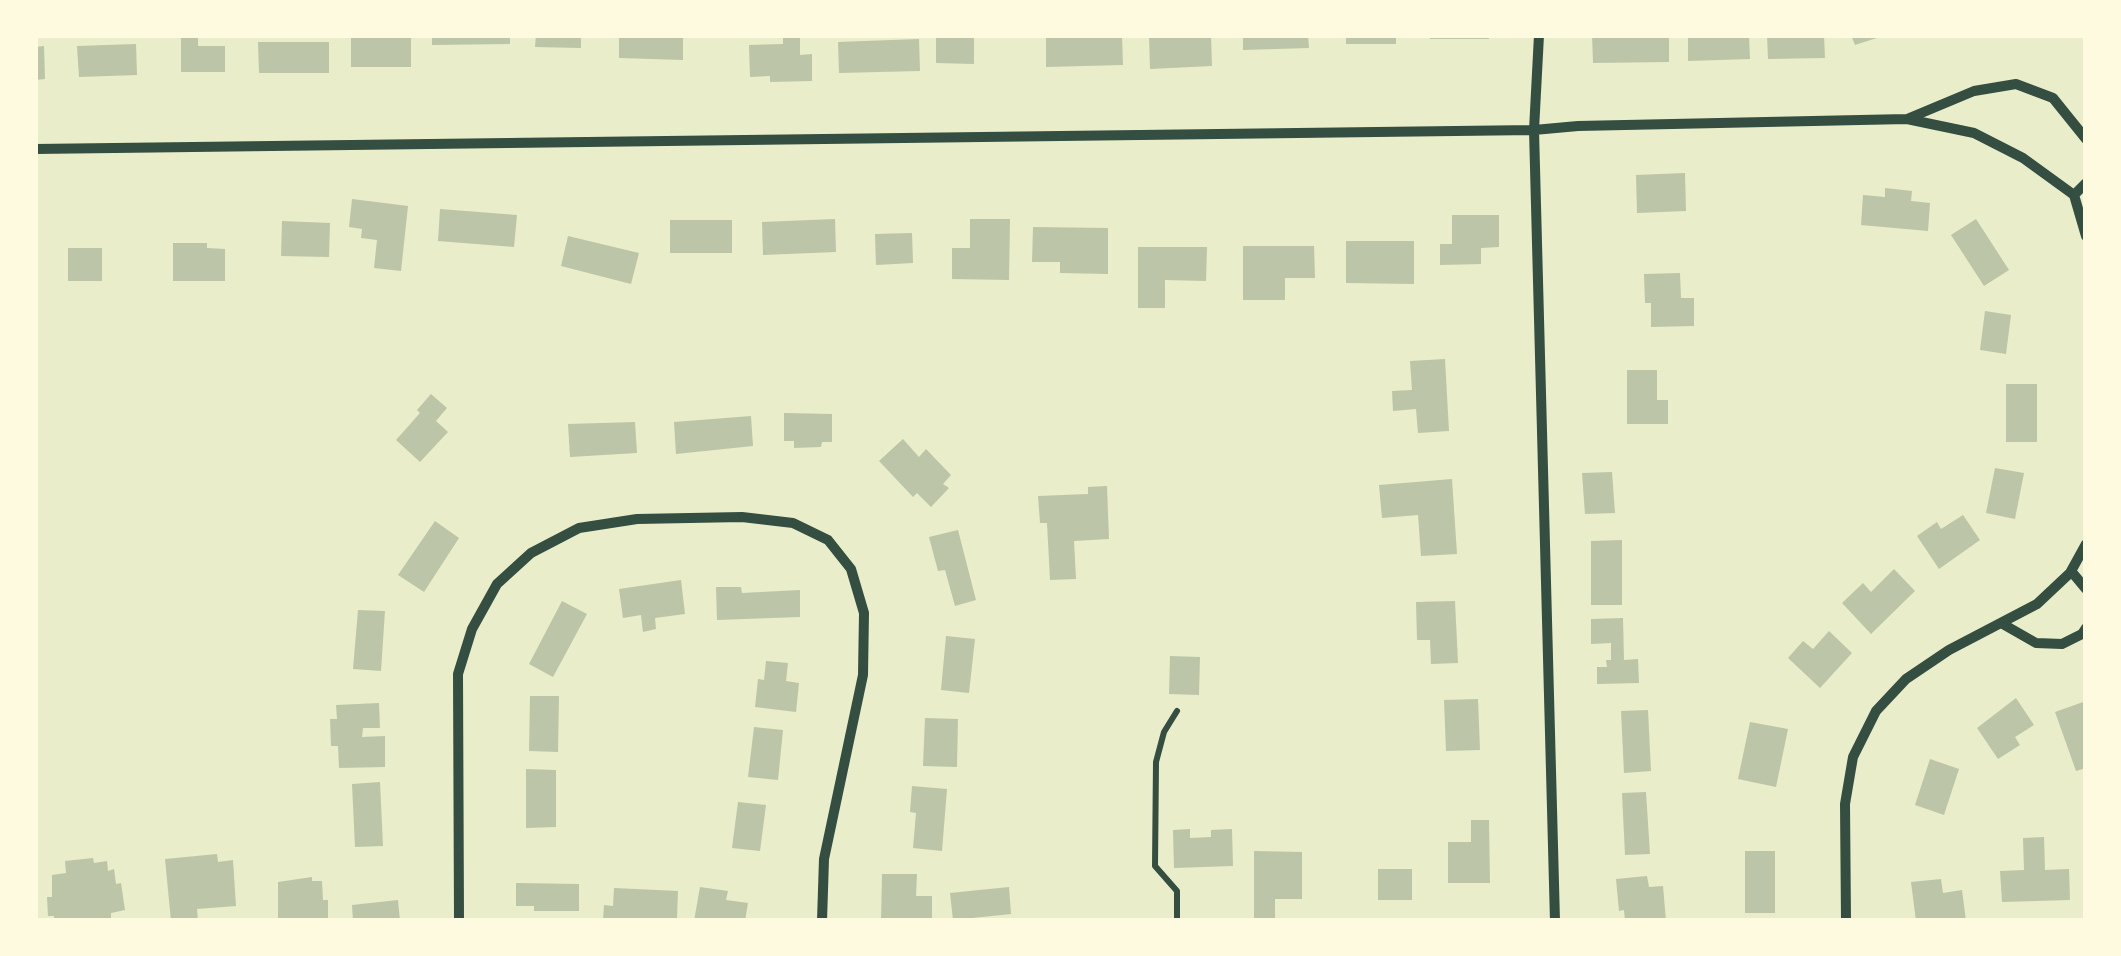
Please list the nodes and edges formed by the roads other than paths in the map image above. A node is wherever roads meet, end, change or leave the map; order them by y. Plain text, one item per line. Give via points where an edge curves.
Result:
1 (1540, 35) edge
2 (1907, 119) junction
3 (1534, 130) junction
4 (2086, 139) edge
5 (35, 149) edge
6 (2086, 184) edge
7 (2074, 196) junction
8 (2086, 236) edge
9 (2086, 544) edge
10 (2071, 571) junction
11 (2086, 589) edge
12 (2001, 623) junction
13 (2086, 628) edge
14 (1176, 711) dead end
15 (459, 921) edge
16 (822, 921) edge
17 (1177, 921) edge
18 (1555, 921) edge
19 (1846, 921) edge

1 - 3 street
2 - 3 street
2 - 4 street via 1974,92 2016,84 2053,98
2 - 7 street via 1974,133
3 - 5 street
3 - 18 street
6 - 7 street
7 - 8 street
9 - 10 street
10 - 11 street
10 - 12 street via 2038,604
12 - 13 street via 2036,643 2062,644
12 - 19 street via 1906,679 1876,711 1853,757 1845,804
14 - 17 lane via 1156,762 1155,866 1177,891
15 - 16 street via 458,674 472,629 497,584 531,553 579,528 637,519 742,517 793,523 828,540 851,570 864,612 864,675 824,860

